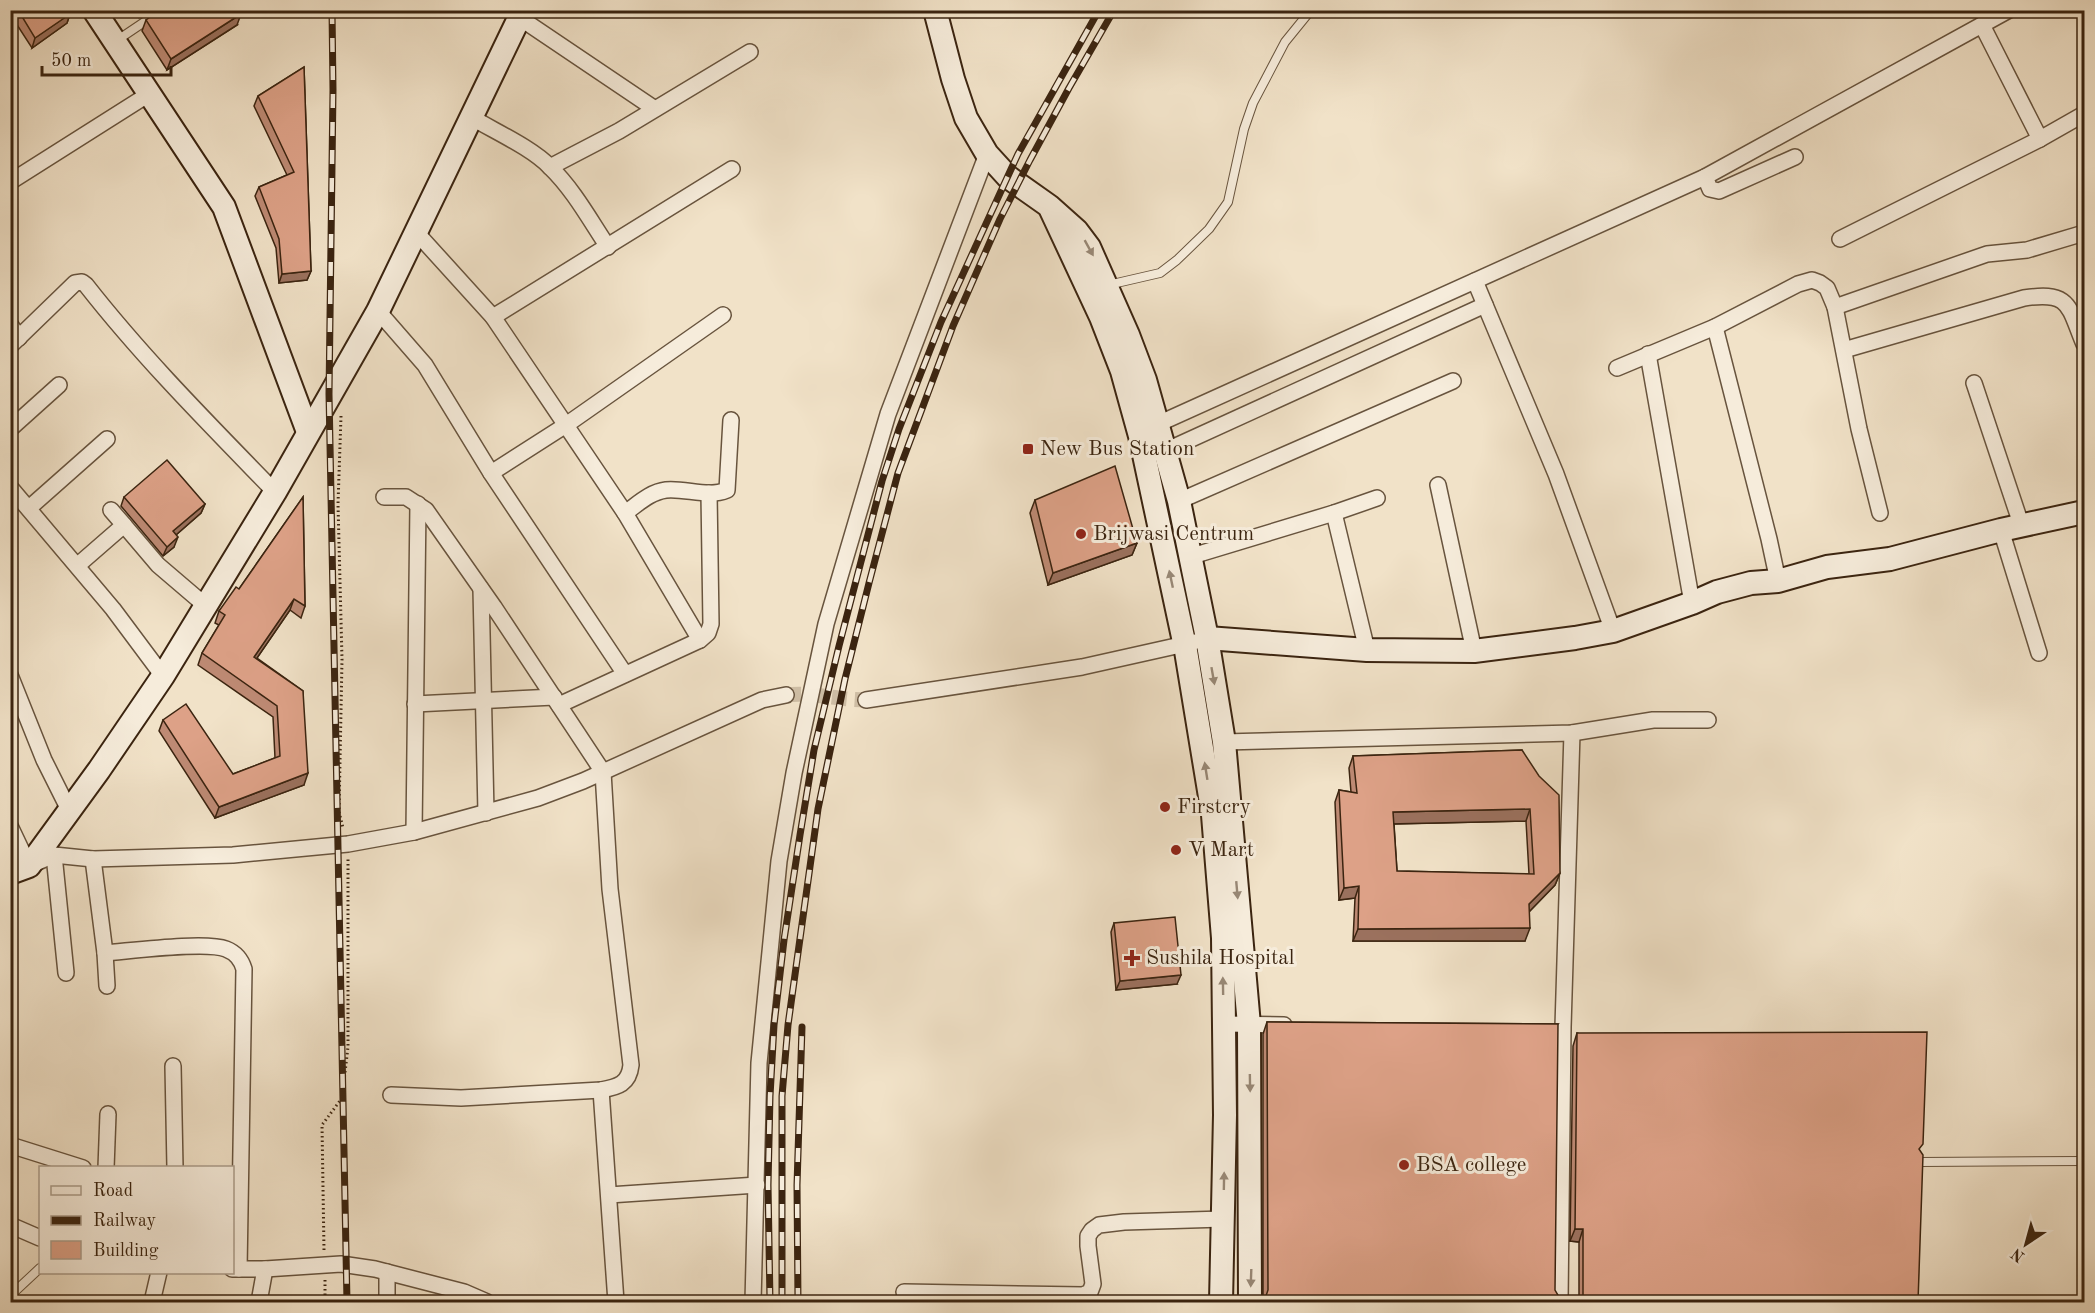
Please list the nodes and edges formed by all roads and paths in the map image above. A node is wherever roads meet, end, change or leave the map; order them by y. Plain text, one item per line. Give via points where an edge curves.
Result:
1 (93, 10) edge
2 (162, 10) edge
3 (935, 10) edge
4 (1311, 10) edge
5 (2009, 10) edge
6 (521, 14) edge
7 (1982, 25) junction
8 (114, 42) junction
9 (750, 52) dead end
10 (149, 94) junction
11 (656, 109) junction
12 (2085, 114) edge
13 (471, 117) junction
14 (2040, 139) junction
15 (987, 154) junction
16 (1795, 157) dead end
17 (550, 167) junction
18 (732, 169) dead end
19 (13, 174) edge
20 (1705, 177) junction
21 (1049, 206) junction
22 (415, 231) junction
23 (2085, 233) edge
24 (1840, 239) dead end
25 (608, 247) junction
26 (1474, 281) junction
27 (1106, 286) junction
28 (1485, 304) junction
29 (1835, 307) junction
30 (378, 310) junction
31 (723, 315) dead end
32 (493, 317) junction
33 (10, 324) edge
34 (1715, 327) junction
35 (15, 342) edge
36 (2085, 344) edge
37 (1844, 350) junction
38 (1648, 354) junction
39 (1617, 368) dead end
40 (1454, 381) dead end
41 (1974, 383) dead end
42 (58, 385) dead end
43 (341, 415) dead end
44 (731, 420) dead end
45 (566, 424) junction
46 (1148, 428) junction
47 (10, 429) edge
48 (308, 432) junction
49 (107, 439) dead end
50 (1165, 451) junction
51 (491, 473) junction
52 (1438, 485) dead end
53 (10, 487) edge
54 (275, 492) junction
55 (709, 493) junction
56 (384, 497) dead end
57 (1377, 498) dead end
58 (1179, 501) junction
59 (418, 504) junction
60 (29, 508) junction
61 (111, 510) dead end
62 (2085, 512) edge
63 (625, 513) junction
64 (1334, 513) junction
65 (1880, 513) dead end
66 (124, 525) junction
67 (2012, 529) junction
68 (1189, 558) junction
69 (78, 565) junction
70 (1778, 580) junction
71 (481, 588) junction
72 (1692, 603) junction
73 (206, 606) junction
74 (1613, 631) junction
75 (1207, 638) junction
76 (700, 640) junction
77 (1185, 645) junction
78 (1367, 650) junction
79 (1474, 651) junction
80 (2039, 653) dead end
81 (625, 674) junction
82 (10, 675) edge
83 (163, 676) junction
84 (786, 695) tunnel mouth
85 (866, 700) tunnel mouth
86 (483, 701) junction
87 (556, 701) junction
88 (415, 704) junction
89 (1708, 720) dead end
90 (1572, 733) junction
91 (1224, 742) junction
92 (603, 772) junction
93 (70, 812) junction
94 (486, 813) junction
95 (10, 826) edge
96 (414, 832) junction
97 (348, 844) junction
98 (54, 855) junction
99 (93, 859) junction
100 (20, 870) edge
101 (105, 953) junction
102 (66, 973) dead end
103 (107, 986) dead end
104 (1224, 1024) junction
105 (1249, 1025) junction
106 (1295, 1025) edge
107 (173, 1066) dead end
108 (601, 1090) junction
109 (391, 1095) dead end
110 (108, 1114) dead end
111 (10, 1145) edge
112 (2085, 1161) edge
113 (1920, 1162) edge
114 (80, 1166) edge
115 (106, 1166) edge
116 (175, 1166) edge
117 (237, 1178) edge
118 (757, 1185) junction
119 (609, 1195) junction
120 (1223, 1219) junction
121 (10, 1225) edge
122 (39, 1238) edge
123 (325, 1266) junction
124 (39, 1269) edge
125 (236, 1269) edge
126 (264, 1269) junction
127 (387, 1272) junction
128 (159, 1274) edge
129 (904, 1292) dead end
130 (10, 1296) edge
131 (152, 1302) edge
132 (259, 1302) edge
133 (325, 1302) edge
134 (387, 1302) edge
135 (487, 1302) edge
136 (616, 1302) edge
137 (753, 1302) edge
138 (1221, 1302) edge
139 (1250, 1302) edge
140 (1560, 1302) edge

1 - 8 main road
2 - 8 lane
3 - 15 main road via 966,118
4 - 27 lane via 1285,42 1253,103 1228,202 1209,229 1161,273
5 - 7 street
6 - 11 street
6 - 13 main road
7 - 14 street
7 - 20 street
8 - 10 main road
9 - 11 street
10 - 19 street
10 - 48 main road via 224,207
11 - 17 street
12 - 14 street
13 - 17 street
13 - 22 main road
14 - 24 street
15 - 21 main road via 1008,177
15 - 118 street via 888,414 826,624 812,686 779,861 759,1063
16 - 20 street via 1719,191 1710,189
17 - 25 street
18 - 25 street
20 - 26 street
21 -> 27 main road via 1089,247
21 - 46 main road
22 - 30 main road
22 - 32 street
23 - 29 street via 2027,250 1987,254
25 - 32 street
26 - 28 street
26 - 46 street
27 - 46 main road via 1145,380
28 - 50 street
28 - 74 street via 1557,474
29 - 34 street via 1827,288 1812,280
29 - 37 street
30 - 48 main road
30 - 51 street via 424,366
31 - 45 street
32 - 45 street
33 - 35 street
34 - 38 street
34 - 70 street
35 - 54 street via 75,283 82,282 175,389
36 - 37 street via 2064,301 2043,295
37 - 65 street
38 - 39 street
38 - 72 street
40 - 58 street
41 - 67 street
42 - 47 street
43 - 97 path via 339,812
44 - 55 street via 727,489
45 - 51 street
45 - 63 street
46 - 50 main road
77 -> 46 main road
48 - 54 main road
49 - 60 street
50 - 58 main road
51 - 81 street
52 - 79 street
53 - 60 street
54 - 73 main road
55 - 63 street via 664,490
55 - 76 street via 711,624
56 - 59 street via 406,497
57 - 64 street
58 - 68 main road
59 - 71 street
59 - 88 street
60 - 69 street
61 - 66 street
62 - 67 main road
63 - 76 street
64 - 68 street
64 - 78 street
66 - 69 street
66 - 73 street via 158,565
67 - 70 main road via 1890,559 1827,567
67 - 80 street
68 - 75 main road
69 - 83 street
70 - 72 main road via 1717,592
71 - 86 street
71 - 87 street
72 - 74 main road
73 - 83 main road
74 - 79 main road
75 - 77 street
75 - 78 main road
75 -> 91 main road
76 - 81 street
77 - 85 street via 1082,667
104 -> 77 main road via 1213,815
78 - 79 main road
81 - 87 street
82 - 93 street
83 - 93 main road
84 - 92 street via 762,700
86 - 87 street
86 - 88 street
86 - 94 street
87 - 92 street
88 - 96 street
89 - 90 street via 1653,720
90 - 91 street
90 - 140 street via 1557,1027
91 -> 105 main road
92 - 94 street via 538,798
92 - 108 street via 610,889 631,1065 627,1081
93 - 100 main road
94 - 96 street
95 - 100 street
96 - 97 street
97 - 99 street via 233,855
97 - 123 path via 348,1047 342,1098 322,1125
98 - 99 street
98 - 100 street
98 - 102 street
99 - 101 street
101 - 103 street
101 - 117 street via 214,946 234,953 241,961 244,969
104 - 105 street
120 -> 104 main road
105 - 106 street
105 -> 139 main road
107 - 116 street
108 - 109 street via 461,1098
108 - 119 street
110 - 115 street
111 - 114 street
112 - 113 lane
117 - 125 street
118 - 119 street
118 - 137 street
119 - 136 street
120 - 129 street via 1099,1225 1088,1236 1093,1284 1090,1292 1083,1295
120 - 138 main road
121 - 122 street
123 - 126 street
123 - 127 street via 341,1264
123 - 133 path
124 - 130 lane
125 - 126 street
126 - 132 street
127 - 134 street
127 - 135 street
128 - 131 street

